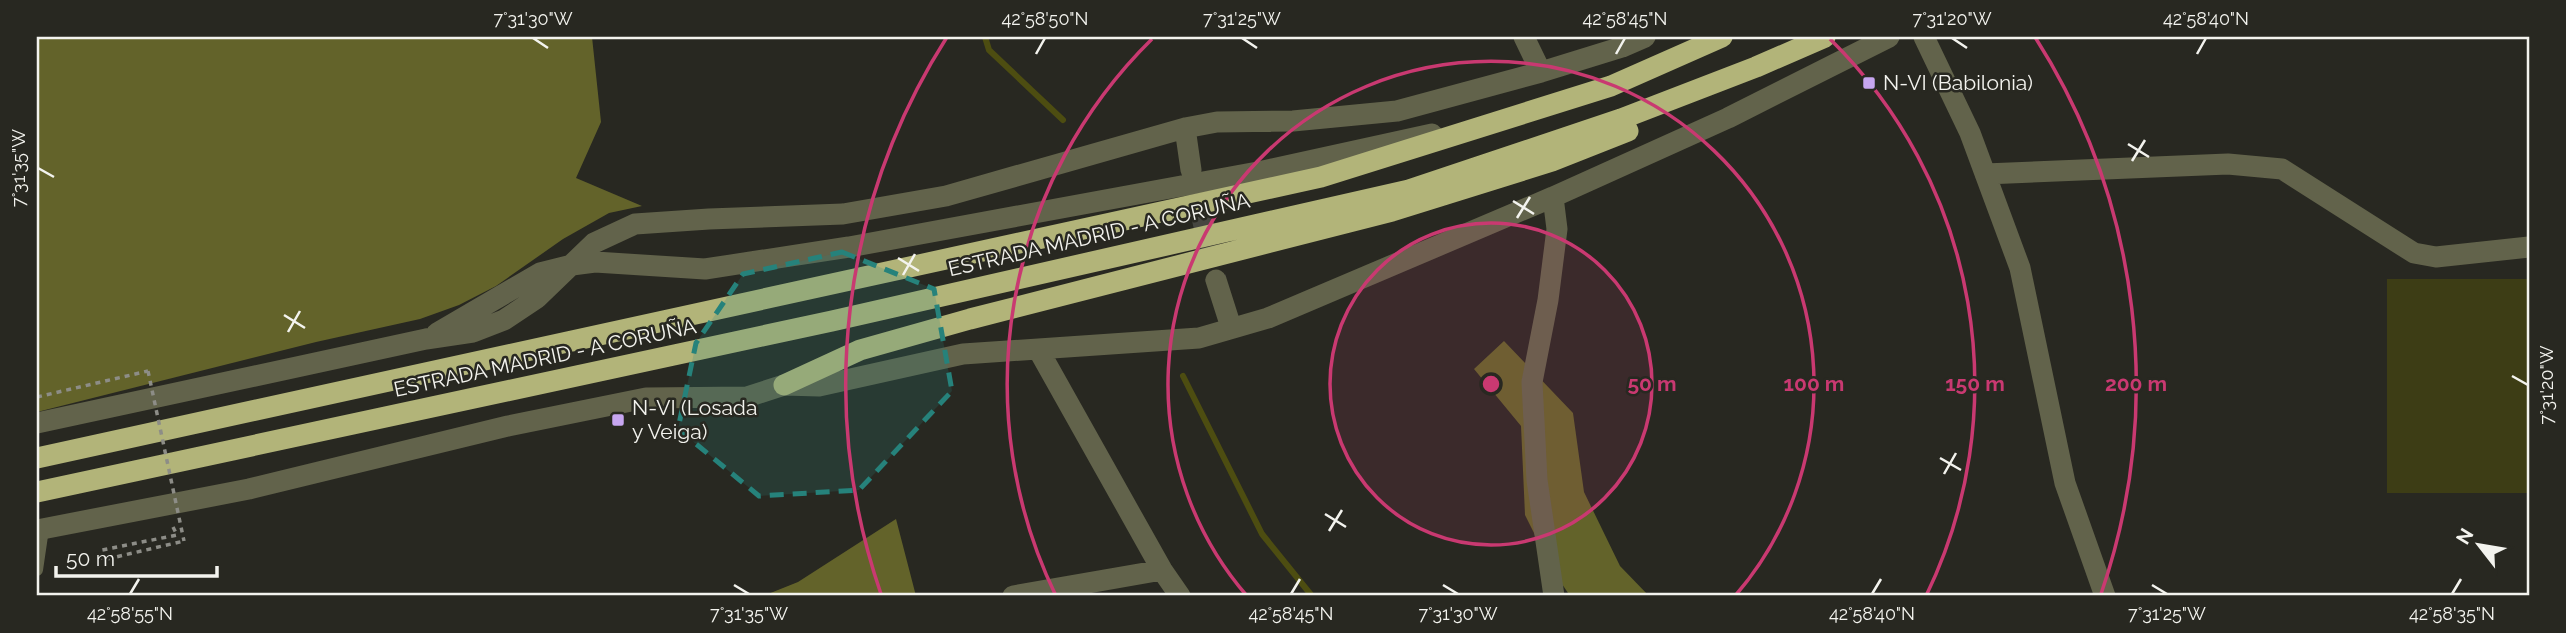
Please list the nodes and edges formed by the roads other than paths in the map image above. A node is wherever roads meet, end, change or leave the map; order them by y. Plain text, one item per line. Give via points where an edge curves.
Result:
1 (1524, 37) edge
2 (1645, 37) edge
3 (1722, 37) edge
4 (1825, 37) edge
5 (1889, 37) edge
6 (1924, 37) edge
7 (1756, 67) junction
8 (1541, 72) junction
9 (1525, 113) junction
10 (1185, 128) junction
11 (1191, 170) tunnel mouth
12 (1985, 174) junction
13 (1553, 197) junction
14 (2529, 247) edge
15 (572, 265) junction
16 (1216, 280) tunnel mouth
17 (1231, 327) junction
18 (1038, 349) junction
19 (784, 385) junction
20 (37, 423) edge
21 (37, 457) edge
22 (37, 492) edge
23 (40, 530) edge
24 (37, 570) edge
25 (1162, 570) junction
26 (1013, 596) edge
27 (1180, 596) edge
28 (1554, 596) edge
29 (2105, 596) edge

1 - 8 street
2 - 8 street
3 - 9 highway, ESTRADA MADRID - A CORUÑA via 1611,86
4 - 7 highway, ESTRADA MADRID - A CORUÑA
5 - 13 street via 1728,118
6 - 12 street
7 - 19 highway via 1660,118 1552,161 1392,211 860,350
7 - 22 highway, ESTRADA MADRID - A CORUÑA via 1621,119 1409,190 832,321
8 - 10 street via 1397,111
9 - 15 street via 1263,171 849,247 705,269 595,262
9 - 21 highway, ESTRADA MADRID - A CORUÑA via 1321,177
10 - 11 street
10 - 15 street via 946,196 844,214 635,224 594,243
12 - 14 street via 2228,164 2283,169 2414,253 2436,257
12 - 29 street via 2020,268 2065,483
13 - 17 street via 1268,318
13 - 28 street via 1557,229 1532,382 1538,480
15 - 20 street via 537,298 504,320 473,332
16 - 17 street
17 - 18 street via 1199,338
18 - 19 street via 963,354 819,386
18 - 25 street
19 - 23 street via 747,397 646,398 508,426 249,489
23 - 24 lane
25 - 26 street
25 - 27 street

